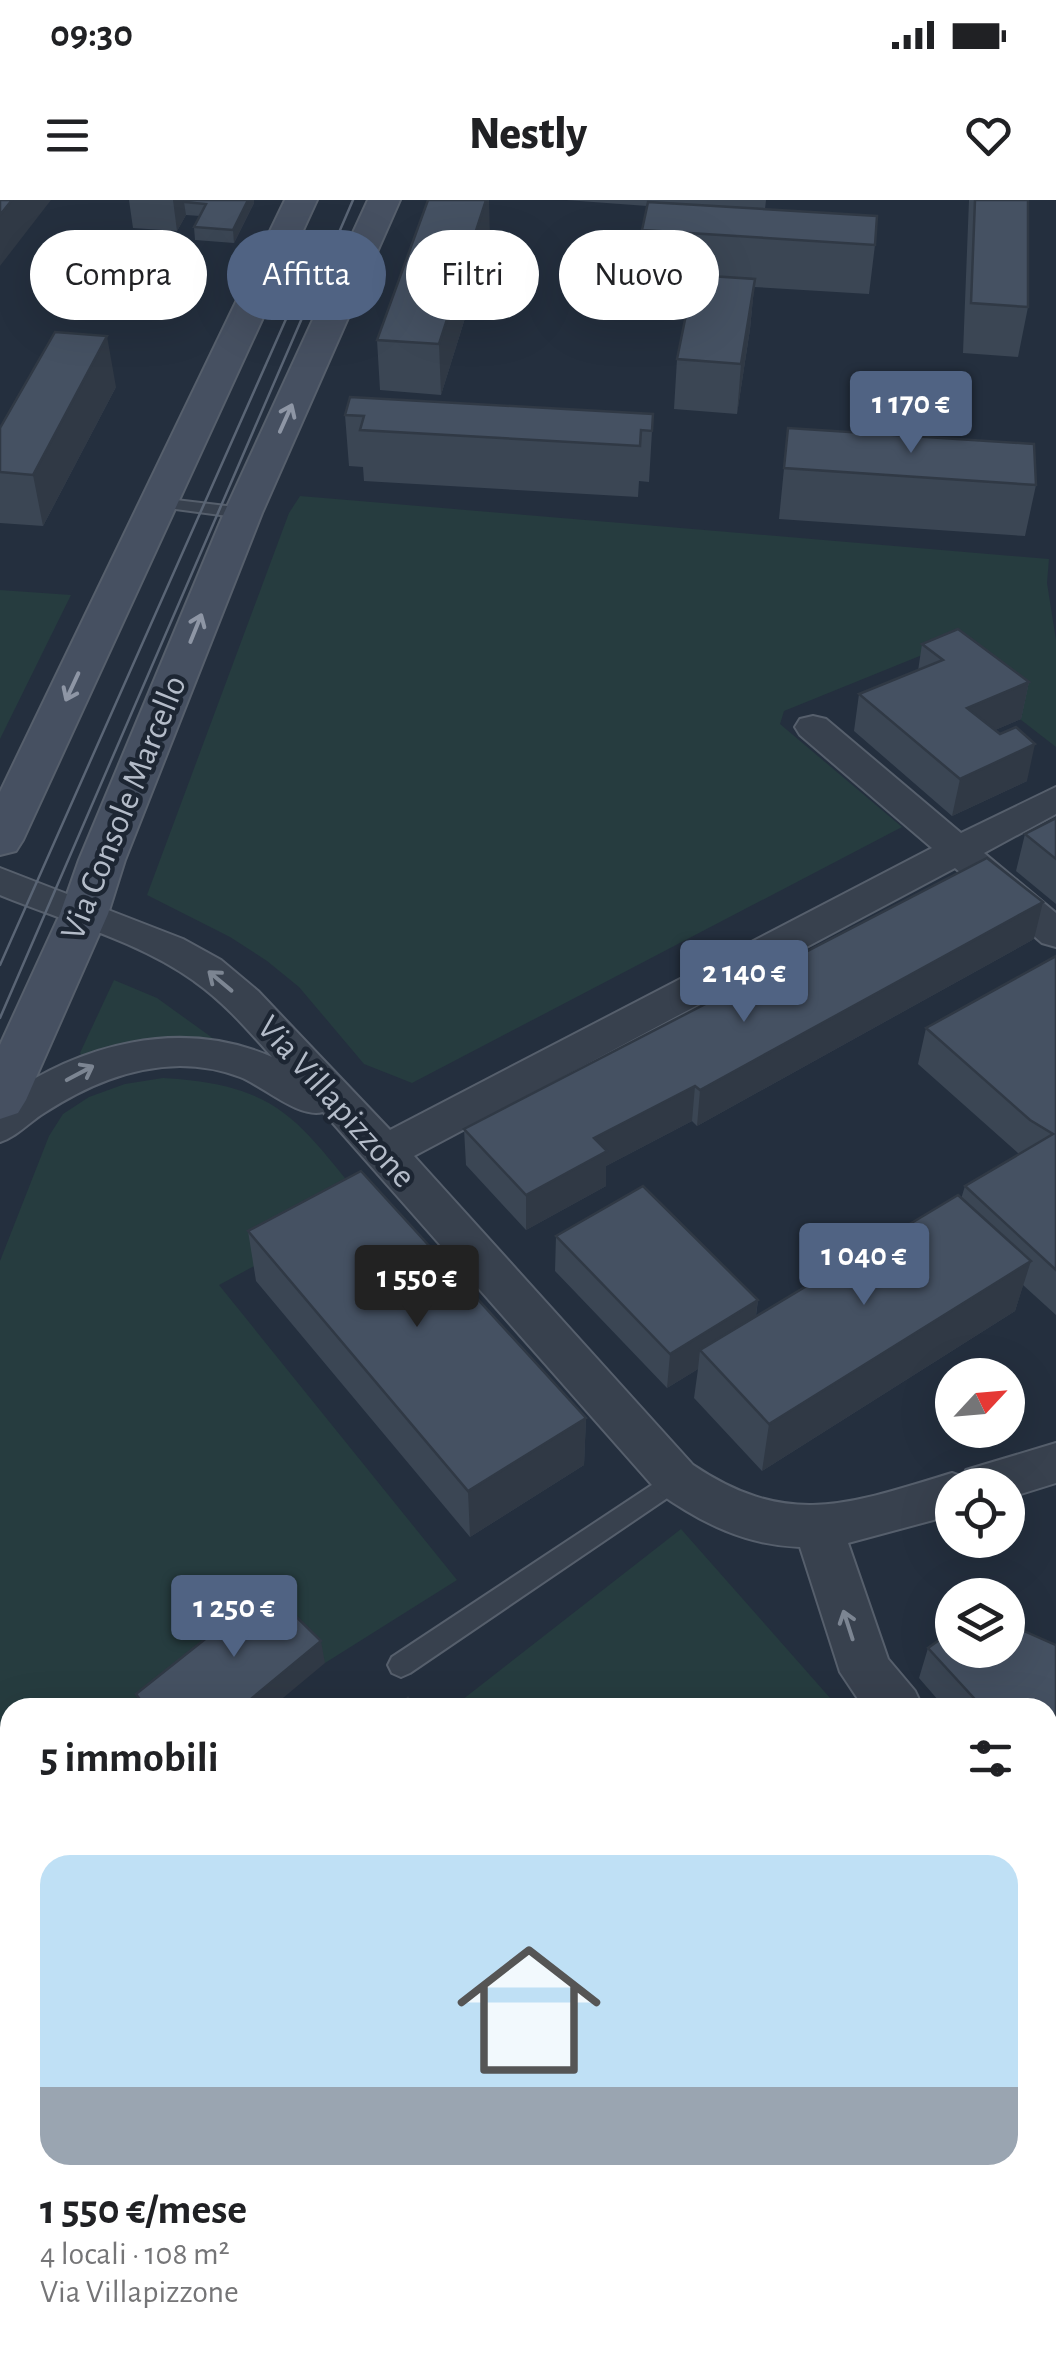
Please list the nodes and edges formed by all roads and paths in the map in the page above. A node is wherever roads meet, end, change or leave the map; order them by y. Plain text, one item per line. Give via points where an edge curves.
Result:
1 (301, 200) edge
2 (384, 200) edge
3 (159, 504) junction
4 (243, 513) junction
5 (813, 727) dead end
6 (1056, 799) edge
7 (0, 840) edge
8 (961, 850) junction
9 (0, 882) edge
10 (84, 914) junction
11 (1056, 934) edge
12 (0, 1100) edge
13 (0, 1126) edge
14 (386, 1152) junction
15 (1056, 1463) edge
16 (1025, 1472) edge
17 (676, 1479) junction
18 (935, 1498) edge
19 (819, 1528) junction
20 (401, 1665) dead end
21 (888, 1698) edge

1 - 3 main road
4 -> 2 main road, Via Console Marcello
3 - 4 lane
3 -> 7 main road
10 -> 4 main road, Via Console Marcello
5 - 8 street
6 - 8 street
8 - 11 street
8 - 14 street
9 - 10 street, Via Villapizzone
10 - 12 main road, Via Console Marcello
14 -> 10 street, Via Villapizzone via 207,970
13 -> 14 street via 92,1065 184,1049 233,1056 281,1074
14 - 17 street, Via Villapizzone
15 - 16 street
17 - 19 street, Via Villapizzone via 708,1505 742,1520
17 - 20 lane
18 - 19 street
21 -> 19 street via 866,1672

